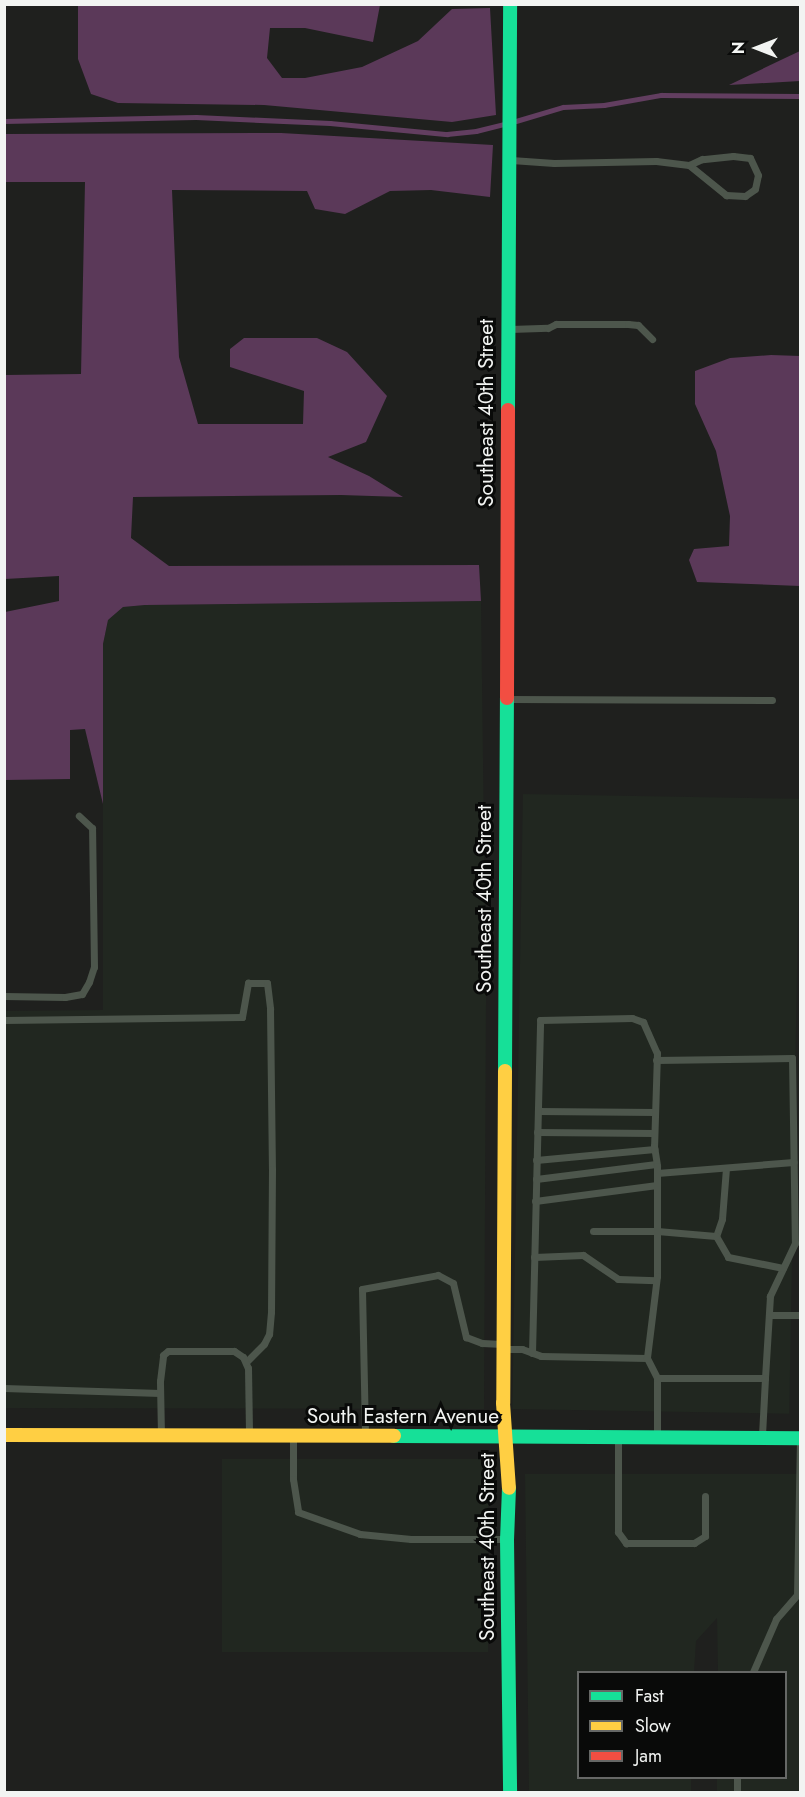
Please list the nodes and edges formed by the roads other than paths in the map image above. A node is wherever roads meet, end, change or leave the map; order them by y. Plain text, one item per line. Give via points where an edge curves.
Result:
1 (510, 4) edge
2 (508, 160) junction
3 (689, 165) junction
4 (507, 330) junction
5 (652, 339) dead end
6 (506, 699) junction
7 (772, 700) dead end
8 (78, 816) dead end
9 (4, 996) edge
10 (4, 1020) edge
11 (656, 1060) junction
12 (538, 1111) junction
13 (655, 1112) junction
14 (537, 1132) junction
15 (654, 1133) junction
16 (654, 1149) junction
17 (536, 1160) junction
18 (794, 1162) junction
19 (656, 1164) junction
20 (726, 1168) junction
21 (657, 1173) junction
22 (536, 1179) junction
23 (657, 1185) junction
24 (536, 1201) junction
25 (592, 1231) dead end
26 (657, 1231) junction
27 (716, 1236) junction
28 (534, 1257) junction
29 (783, 1268) junction
30 (656, 1280) junction
31 (769, 1315) junction
32 (801, 1315) edge
33 (503, 1346) junction
34 (532, 1353) junction
35 (647, 1358) junction
36 (246, 1362) junction
37 (657, 1378) junction
38 (765, 1378) junction
39 (4, 1388) edge
40 (160, 1393) junction
41 (4, 1435) edge
42 (161, 1435) junction
43 (249, 1436) junction
44 (293, 1436) junction
45 (365, 1436) junction
46 (506, 1437) junction
47 (618, 1437) junction
48 (657, 1437) junction
49 (762, 1438) junction
50 (800, 1438) edge
51 (800, 1491) edge
52 (705, 1496) dead end
53 (507, 1539) junction
54 (753, 1671) edge
55 (510, 1792) edge

1 - 2 street, Southeast 40th Street
2 - 3 lane via 656,161
2 - 4 street, Southeast 40th Street
3 - 3 lane via 726,195 745,196 754,189 758,175 750,158 702,159
4 - 5 lane via 556,324 628,324 638,325
4 - 6 street, Southeast 40th Street
6 - 7 lane
6 - 33 street, Southeast 40th Street
8 - 9 lane via 92,828 94,967 89,982 82,994 65,997
10 - 36 lane via 242,1017 248,983 267,983 271,1312 269,1334
11 - 12 lane via 657,1053 643,1022 632,1018 540,1020
11 - 13 lane
11 - 18 lane via 792,1058
12 - 13 lane
12 - 14 lane
13 - 15 lane
14 - 15 lane
14 - 17 lane
15 - 16 lane
16 - 17 lane
16 - 19 lane
17 - 22 lane
18 - 20 lane
18 - 29 lane via 795,1243
19 - 21 lane
19 - 22 lane
20 - 21 lane
20 - 27 lane via 722,1219
21 - 23 lane
22 - 24 lane
23 - 24 lane
23 - 26 lane
24 - 28 lane
25 - 26 lane
26 - 27 lane
26 - 30 lane
27 - 29 lane via 728,1257
28 - 30 lane via 583,1255 618,1279
28 - 34 lane
29 - 31 lane via 770,1296
30 - 35 lane
31 - 32 lane
31 - 38 lane
33 - 34 lane
33 - 45 lane via 466,1337 453,1283 438,1275 362,1290
33 - 46 street, Southeast 40th Street
34 - 35 lane
35 - 37 lane
36 - 40 lane via 234,1352 168,1351 163,1355
36 - 43 lane
37 - 38 lane
37 - 48 lane
38 - 49 lane
39 - 40 lane
40 - 42 lane
41 - 42 street, South Eastern Avenue
42 - 43 street, South Eastern Avenue
43 - 44 street, South Eastern Avenue
44 - 45 street, South Eastern Avenue
44 - 53 lane via 298,1512 360,1534 411,1539
45 - 46 street, South Eastern Avenue
46 - 47 street, South Eastern Avenue
46 - 53 street, Southeast 40th Street via 510,1470
47 - 48 street, South Eastern Avenue
47 - 52 lane via 618,1532 626,1543 694,1543 705,1536
48 - 49 street, South Eastern Avenue
49 - 50 street, South Eastern Avenue
50 - 51 lane
51 - 54 lane via 797,1595 776,1620
53 - 55 street, Southeast 40th Street

